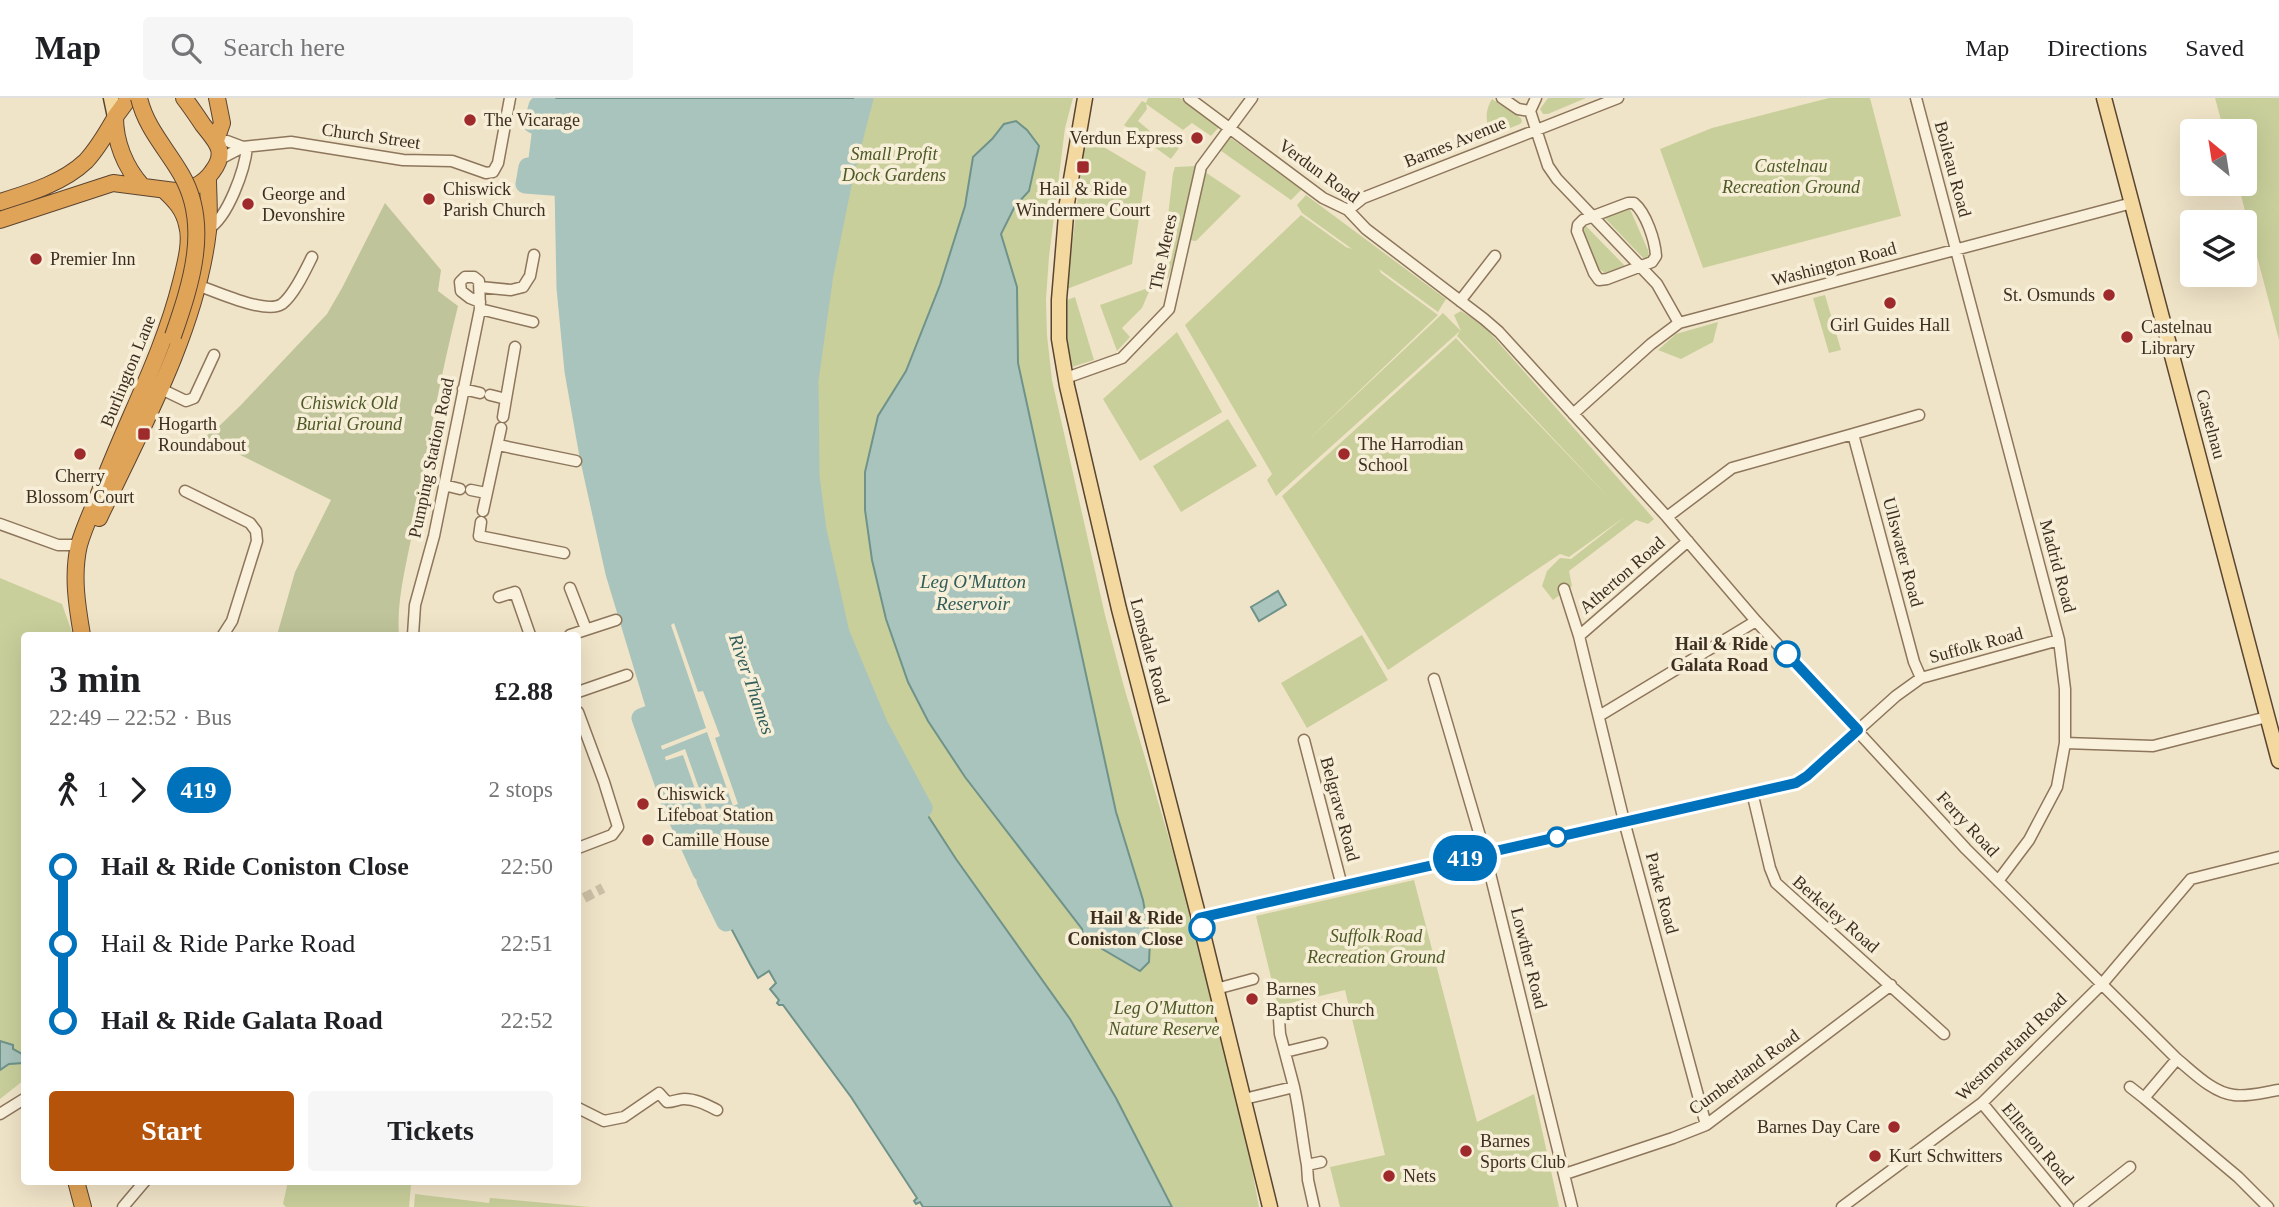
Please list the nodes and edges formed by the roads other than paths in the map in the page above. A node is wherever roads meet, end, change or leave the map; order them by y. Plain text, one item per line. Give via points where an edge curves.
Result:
1 (111, 98) edge
2 (129, 98) edge
3 (139, 98) edge
4 (184, 98) edge
5 (218, 98) edge
6 (510, 98) edge
7 (1085, 98) edge
8 (1189, 98) edge
9 (1252, 98) edge
10 (1502, 98) edge
11 (1536, 98) edge
12 (1619, 98) edge
13 (1916, 98) edge
14 (2104, 98) edge
15 (1530, 111) junction
16 (114, 118) junction
17 (1230, 129) junction
18 (1536, 129) junction
19 (216, 140) junction
20 (245, 147) junction
21 (220, 159) junction
22 (208, 177) junction
23 (142, 186) junction
24 (164, 190) junction
25 (0, 202) edge
26 (2132, 204) junction
27 (1348, 210) junction
28 (1591, 217) junction
29 (0, 220) edge
30 (208, 229) junction
31 (1957, 250) junction
32 (534, 255) dead end
33 (1494, 256) dead end
34 (312, 257) dead end
35 (1641, 266) junction
36 (197, 285) junction
37 (480, 287) junction
38 (1460, 301) junction
39 (480, 305) junction
40 (533, 322) dead end
41 (1679, 323) junction
42 (515, 347) dead end
43 (214, 355) dead end
44 (1066, 378) junction
45 (159, 388) junction
46 (463, 389) junction
47 (506, 399) junction
48 (1573, 414) junction
49 (1919, 415) dead end
50 (1853, 433) junction
51 (498, 445) junction
52 (576, 461) dead end
53 (444, 485) junction
54 (186, 491) dead end
55 (486, 493) junction
56 (97, 497) junction
57 (1667, 517) junction
58 (0, 524) edge
59 (1688, 541) junction
60 (79, 545) junction
61 (564, 553) dead end
62 (76, 568) junction
63 (570, 588) dead end
64 (1564, 589) dead end
65 (499, 597) dead end
66 (615, 620) dead end
67 (1756, 621) junction
68 (586, 629) junction
69 (82, 632) edge
70 (225, 632) edge
71 (413, 632) edge
72 (529, 632) edge
73 (578, 632) edge
74 (1579, 636) junction
75 (2059, 640) junction
76 (627, 675) dead end
77 (1921, 678) junction
78 (1434, 679) dead end
79 (581, 691) edge
80 (1599, 716) junction
81 (2267, 717) junction
82 (581, 720) edge
83 (1858, 730) junction
84 (1304, 740) dead end
85 (2065, 743) junction
86 (2279, 761) edge
87 (1752, 792) junction
88 (1624, 821) junction
89 (581, 847) edge
90 (1485, 853) junction
91 (2279, 857) edge
92 (1998, 881) junction
93 (1342, 886) junction
94 (1199, 918) junction
95 (1253, 979) dead end
96 (2102, 984) junction
97 (1891, 985) junction
98 (1216, 989) junction
99 (1279, 1020) dead end
100 (1944, 1034) dead end
101 (1322, 1043) dead end
102 (1285, 1052) junction
103 (2178, 1059) junction
104 (1293, 1087) junction
105 (2130, 1087) dead end
106 (2279, 1090) edge
107 (2144, 1098) junction
108 (1244, 1099) junction
109 (21, 1101) edge
110 (1982, 1103) junction
111 (581, 1110) edge
112 (717, 1110) dead end
113 (0, 1114) edge
114 (1706, 1125) junction
115 (1321, 1162) dead end
116 (1307, 1165) junction
117 (2130, 1167) dead end
118 (1565, 1174) junction
119 (77, 1185) edge
120 (142, 1185) edge
121 (83, 1207) edge
122 (123, 1207) edge
123 (1270, 1207) edge
124 (1314, 1207) edge
125 (1572, 1207) edge
126 (1842, 1207) edge
127 (2068, 1207) edge
128 (2078, 1207) edge
129 (2268, 1207) edge

1 - 16 main road
2 - 16 highway
3 - 56 highway, bridge via 150,128 182,175 192,200 197,238 173,336 125,450
4 - 19 highway
5 - 19 highway via 222,123
6 - 20 street, Church Street via 493,172 452,161 403,160 291,142
7 - 44 main road, Lonsdale Road via 1067,203 1059,292 1059,339
8 - 17 street, Verdun Road
9 - 17 street, The Meres
10 - 15 street
11 - 15 street
12 - 18 street, Barnes Avenue
13 - 31 street, Boileau Road
14 - 26 main road, Castelnau
15 - 18 street
16 - 23 highway via 125,161
16 - 25 highway via 95,150 76,169 53,183
17 - 27 street, Verdun Road via 1323,198
17 - 44 street, The Meres via 1201,167 1169,309 1122,359
18 - 27 street, Barnes Avenue via 1363,198
18 - 28 street via 1552,173
19 - 20 street, Church Street
19 - 21 highway
20 - 21 street, Church Street
20 - 30 street, Burlington Lane via 225,212
21 - 22 highway
22 - 24 highway via 194,187
22 - 30 highway, Burlington Lane
23 - 24 highway
23 - 29 highway via 113,183
24 - 56 highway, Burlington Lane via 181,208 188,226 184,271 153,369
26 - 31 street, Washington Road
26 - 81 main road, Castelnau
27 - 38 street, Verdun Road
28 - 35 street
28 - 35 street via 1578,225 1577,231 1599,280
28 - 35 street via 1634,202 1656,248 1652,262
30 - 36 highway, Burlington Lane
31 - 41 street, Washington Road
31 - 75 street, Madrid Road
32 - 37 street via 523,287
33 - 38 street
34 - 36 street via 300,281 282,304 275,306 256,306
35 - 41 street
36 - 45 highway, Burlington Lane via 175,355
37 - 39 street, Pumping Station Road
37 - 39 street via 474,277 465,277 460,286
38 - 48 street, Verdun Road via 1499,332
39 - 40 street
39 - 46 street, Pumping Station Road
41 - 48 street, Washington Road
42 - 47 street
43 - 45 street via 194,398 186,401
44 - 94 main road, Lonsdale Road via 1119,609
45 - 62 highway, Burlington Lane
46 - 47 street
46 - 53 street, Pumping Station Road
47 - 51 street
48 - 57 street, Verdun Road
49 - 50 street
50 - 57 street via 1732,468
50 - 77 street, Ullswater Road
51 - 52 street
51 - 55 street
53 - 55 street
53 - 71 street, Pumping Station Road via 415,606
54 - 70 street via 250,523 256,531 257,541
55 - 61 street via 479,536
56 - 60 highway, Burlington Lane
57 - 59 street, Ferry Road
58 - 60 street via 58,545
59 - 67 street, Ferry Road
59 - 74 street, Atherton Road
60 - 62 highway, Burlington Lane
62 - 69 highway, Burlington Lane
63 - 68 street
64 - 74 street, Parke Road
65 - 72 street via 515,592
66 - 68 street
67 - 80 street
67 - 83 street, Ferry Road
68 - 73 street
74 - 80 street, Parke Road
75 - 77 street, Suffolk Road
75 - 85 street, Madrid Road
76 - 79 street
77 - 83 street, Suffolk Road
78 - 90 street, Lowther Road
80 - 88 street, Parke Road
81 - 85 street via 2153,746
81 - 86 main road, Castelnau
82 - 89 street via 618,827 612,835
83 - 87 street, Suffolk Road via 1801,780
83 - 92 street, Ferry Road
84 - 93 street, Belgrave Road
85 - 92 street, Madrid Road via 2057,787 2029,840
87 - 88 street, Suffolk Road
87 - 97 street, Berkeley Road via 1776,883
88 - 90 street, Suffolk Road
88 - 114 street, Parke Road
90 - 93 street, Suffolk Road
90 - 118 street, Lowther Road
91 - 96 street, Westmoreland Road via 2191,879
92 - 96 street, Ferry Road
93 - 94 street, Suffolk Road
94 - 98 main road, Lonsdale Road
95 - 98 street
96 - 103 street, Ferry Road
96 - 110 street, Westmoreland Road
97 - 100 street, Berkeley Road
97 - 114 street, Cumberland Road
98 - 108 main road, Lonsdale Road
99 - 102 street
101 - 102 street
102 - 104 street
103 - 106 street, Ferry Road via 2225,1094
103 - 107 street
104 - 108 street
104 - 116 street
105 - 107 street
107 - 129 street
108 - 123 main road, Lonsdale Road
109 - 113 street
110 - 126 street, Westmoreland Road
110 - 127 street, Ellerton Road
111 - 112 street via 604,1121 624,1117 659,1093 667,1102 697,1101
114 - 118 street, Cumberland Road
115 - 116 street
116 - 124 street
117 - 128 street
118 - 125 street, Lowther Road
119 - 121 highway
120 - 122 street

